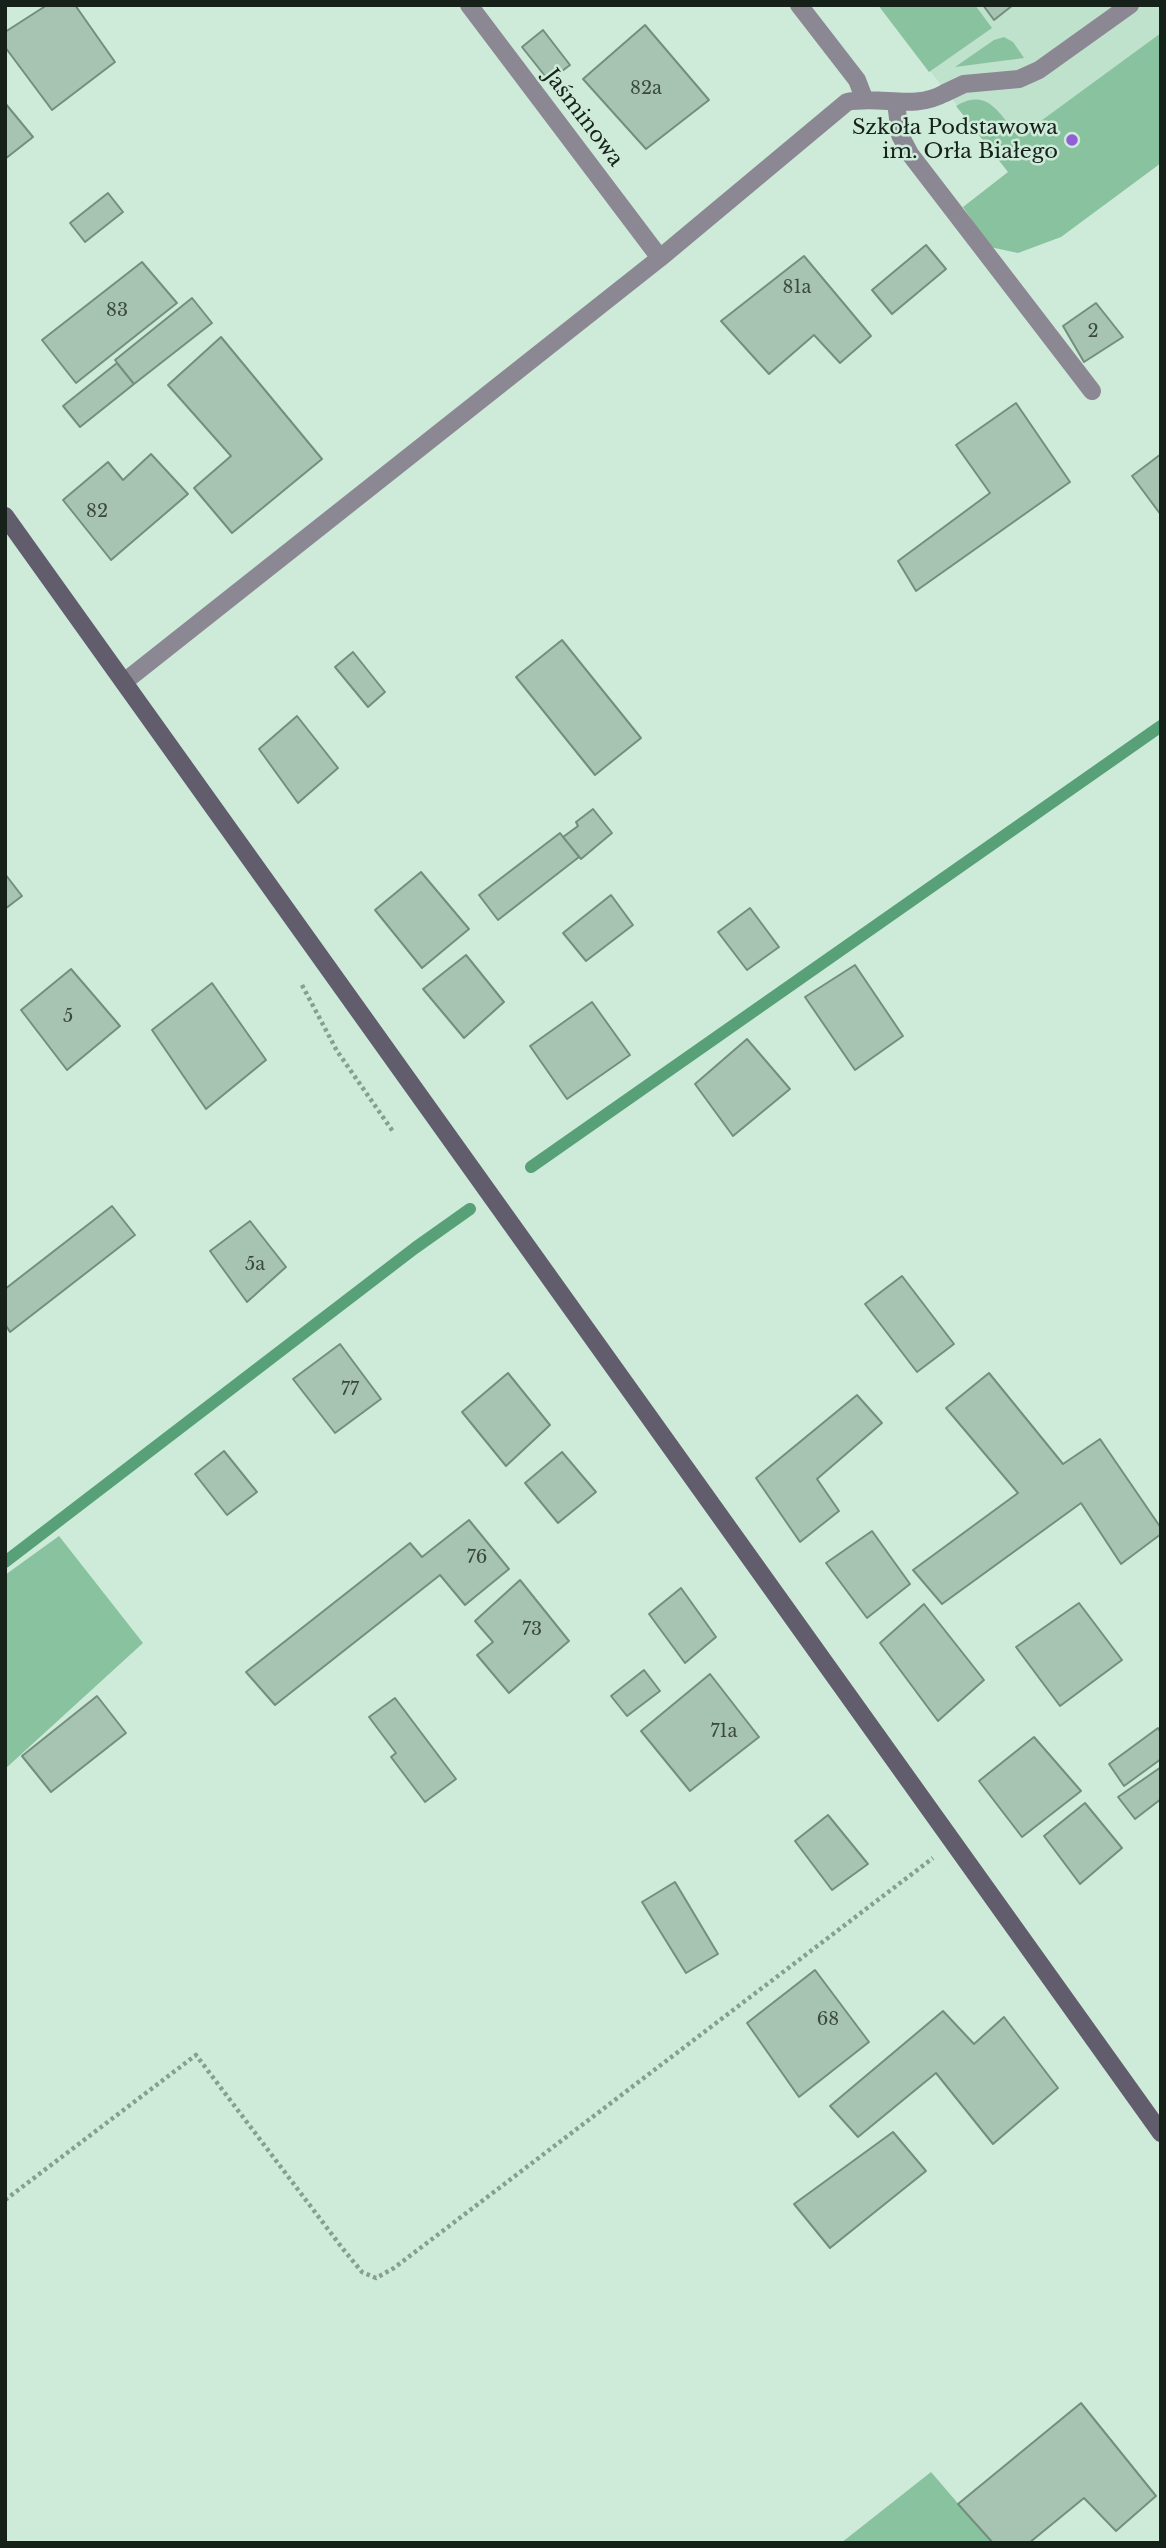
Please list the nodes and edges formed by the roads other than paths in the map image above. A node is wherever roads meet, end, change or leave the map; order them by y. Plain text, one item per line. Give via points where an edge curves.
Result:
1 (469, 5) edge
2 (799, 5) edge
3 (1130, 5) edge
4 (864, 98) junction
5 (896, 102) junction
6 (660, 258) junction
7 (1092, 391) dead end
8 (5, 516) edge
9 (124, 682) junction
10 (1161, 2133) edge

1 - 6 street, Jaśminowa
2 - 4 street via 857,80
3 - 5 street via 1039,70 1019,79 964,84 933,100
4 - 5 street
4 - 6 street via 847,102
5 - 7 street via 900,135 910,154
6 - 9 street
8 - 9 main road
9 - 10 main road

